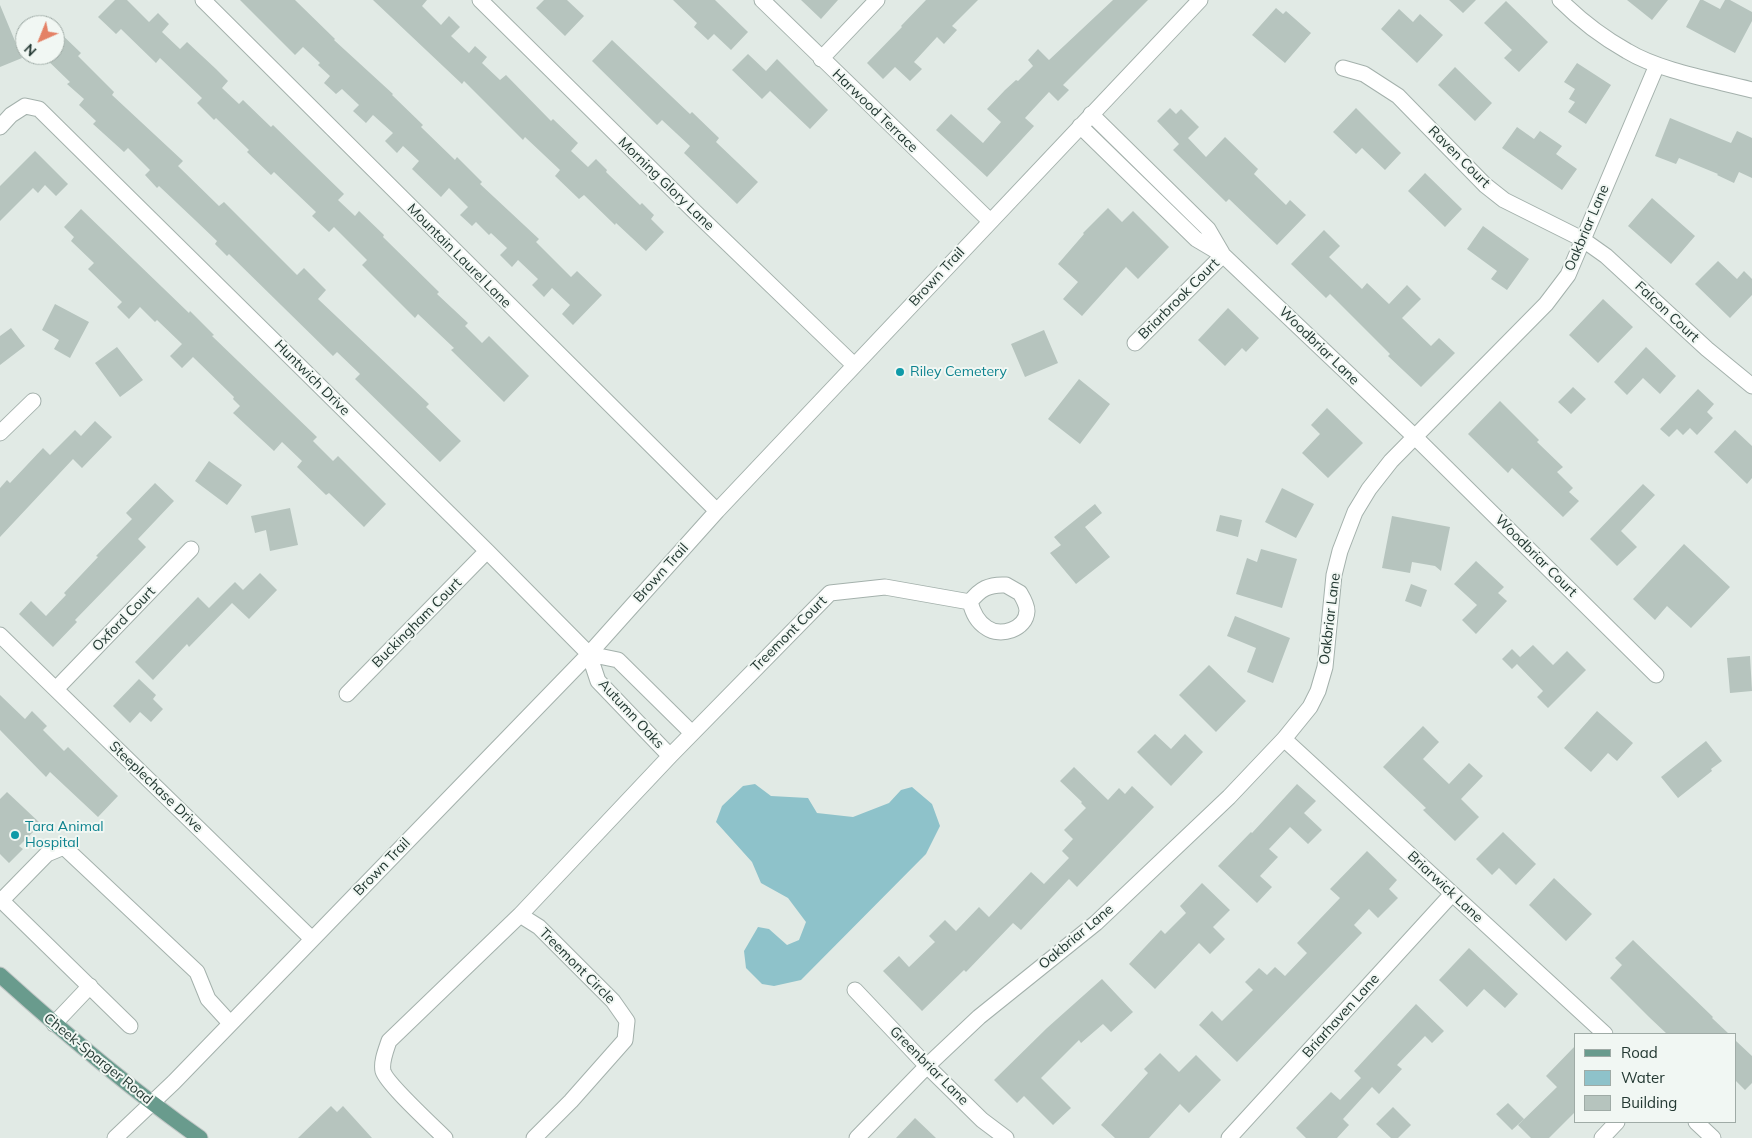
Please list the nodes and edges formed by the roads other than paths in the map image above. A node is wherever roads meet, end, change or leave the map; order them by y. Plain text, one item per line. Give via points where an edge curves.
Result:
1 (203, 0) edge
2 (480, 0) edge
3 (762, 0) edge
4 (877, 0) edge
5 (1200, 0) edge
6 (1560, 0) edge
7 (821, 59) junction
8 (1657, 65) junction
9 (1343, 68) dead end
10 (1752, 90) edge
11 (1091, 114) junction
12 (1080, 126) junction
13 (0, 127) edge
14 (990, 221) junction
15 (1582, 240) junction
16 (1223, 255) junction
17 (1136, 343) dead end
18 (854, 365) junction
19 (1752, 386) edge
20 (33, 400) dead end
21 (0, 433) edge
22 (1414, 437) junction
23 (717, 511) junction
24 (191, 549) dead end
25 (487, 551) junction
26 (970, 602) dead end
27 (0, 635) edge
28 (589, 654) junction
29 (1656, 675) dead end
30 (56, 689) junction
31 (347, 694) dead end
32 (692, 733) junction
33 (1284, 739) junction
34 (670, 756) junction
35 (1452, 894) junction
36 (2, 897) edge
37 (520, 915) junction
38 (312, 939) junction
39 (0, 975) edge
40 (90, 986) junction
41 (855, 990) dead end
42 (230, 1023) junction
43 (54, 1024) junction
44 (130, 1026) dead end
45 (1605, 1033) edge
46 (927, 1066) junction
47 (152, 1104) junction
48 (1616, 1123) edge
49 (1697, 1123) edge
50 (115, 1138) edge
51 (200, 1138) edge
52 (445, 1138) edge
53 (534, 1138) edge
54 (857, 1138) edge
55 (1006, 1138) edge
56 (1229, 1138) edge
57 (1602, 1138) edge
58 (1713, 1138) edge

1 - 23 street, Mountain Laurel Lane
2 - 18 street, Morning Glory Lane
3 - 7 street, Harwood Terrace
4 - 7 street
5 - 11 street, Brown Trail
6 - 8 street via 1581,20 1628,52
7 - 14 street, Harwood Terrace
8 - 10 street
8 - 15 street, Oakbriar Lane
9 - 15 street, Raven Court via 1364,74 1398,96 1485,185 1504,200
11 - 12 street, Brown Trail
11 - 16 street, Woodbriar Lane via 1208,228
12 - 14 street, Brown Trail
12 - 16 street, Woodbriar Lane via 1196,239
13 - 25 street, Huntwich Drive via 25,106 39,109
14 - 18 street, Brown Trail
15 - 19 street, Falcon Court via 1606,256
15 - 22 street, Oakbriar Lane via 1568,275 1546,304
16 - 17 street, Briarbrook Court
16 - 22 street, Woodbriar Lane
18 - 23 street, Brown Trail
20 - 21 street
22 - 29 street, Woodbriar Court
22 - 33 street, Oakbriar Lane via 1391,461 1355,512 1334,575 1325,667 1318,691 1310,707
23 - 28 street, Brown Trail
24 - 30 street, Oxford Court
25 - 28 street, Huntwich Drive
25 - 31 street, Buckingham Court
26 - 32 street, Treemont Court via 884,587 830,593
27 - 30 street, Steeplechase Drive
28 - 32 street, Autumn Oaks via 618,660
28 - 34 street, Autumn Oaks via 598,681
28 - 38 street, Brown Trail
30 - 38 street, Steeplechase Drive
32 - 34 street, Treemont Court
33 - 35 street, Briarwick Lane
33 - 46 street, Oakbriar Lane via 1229,798 1096,923 979,1017
34 - 37 street
35 - 45 street, Briarwick Lane
35 - 56 street, Briarhaven Lane
36 - 40 street
36 - 42 street via 47,854 64,847 197,972 208,999
37 - 52 street via 389,1041 384,1054 383,1072 392,1085
37 - 53 street, Treemont Circle via 539,927 613,1001 627,1021 625,1040
38 - 42 street, Brown Trail
39 - 43 main road, Cheek-Sparger Road
40 - 43 street
40 - 44 street
41 - 46 street, Greenbriar Lane
42 - 47 street, Brown Trail
43 - 47 main road, Cheek-Sparger Road
46 - 54 street, Oakbriar Lane
46 - 55 street, Greenbriar Lane via 982,1120
47 - 50 street, Brown Trail
47 - 51 main road, Cheek-Sparger Road
48 - 57 street
49 - 58 street

